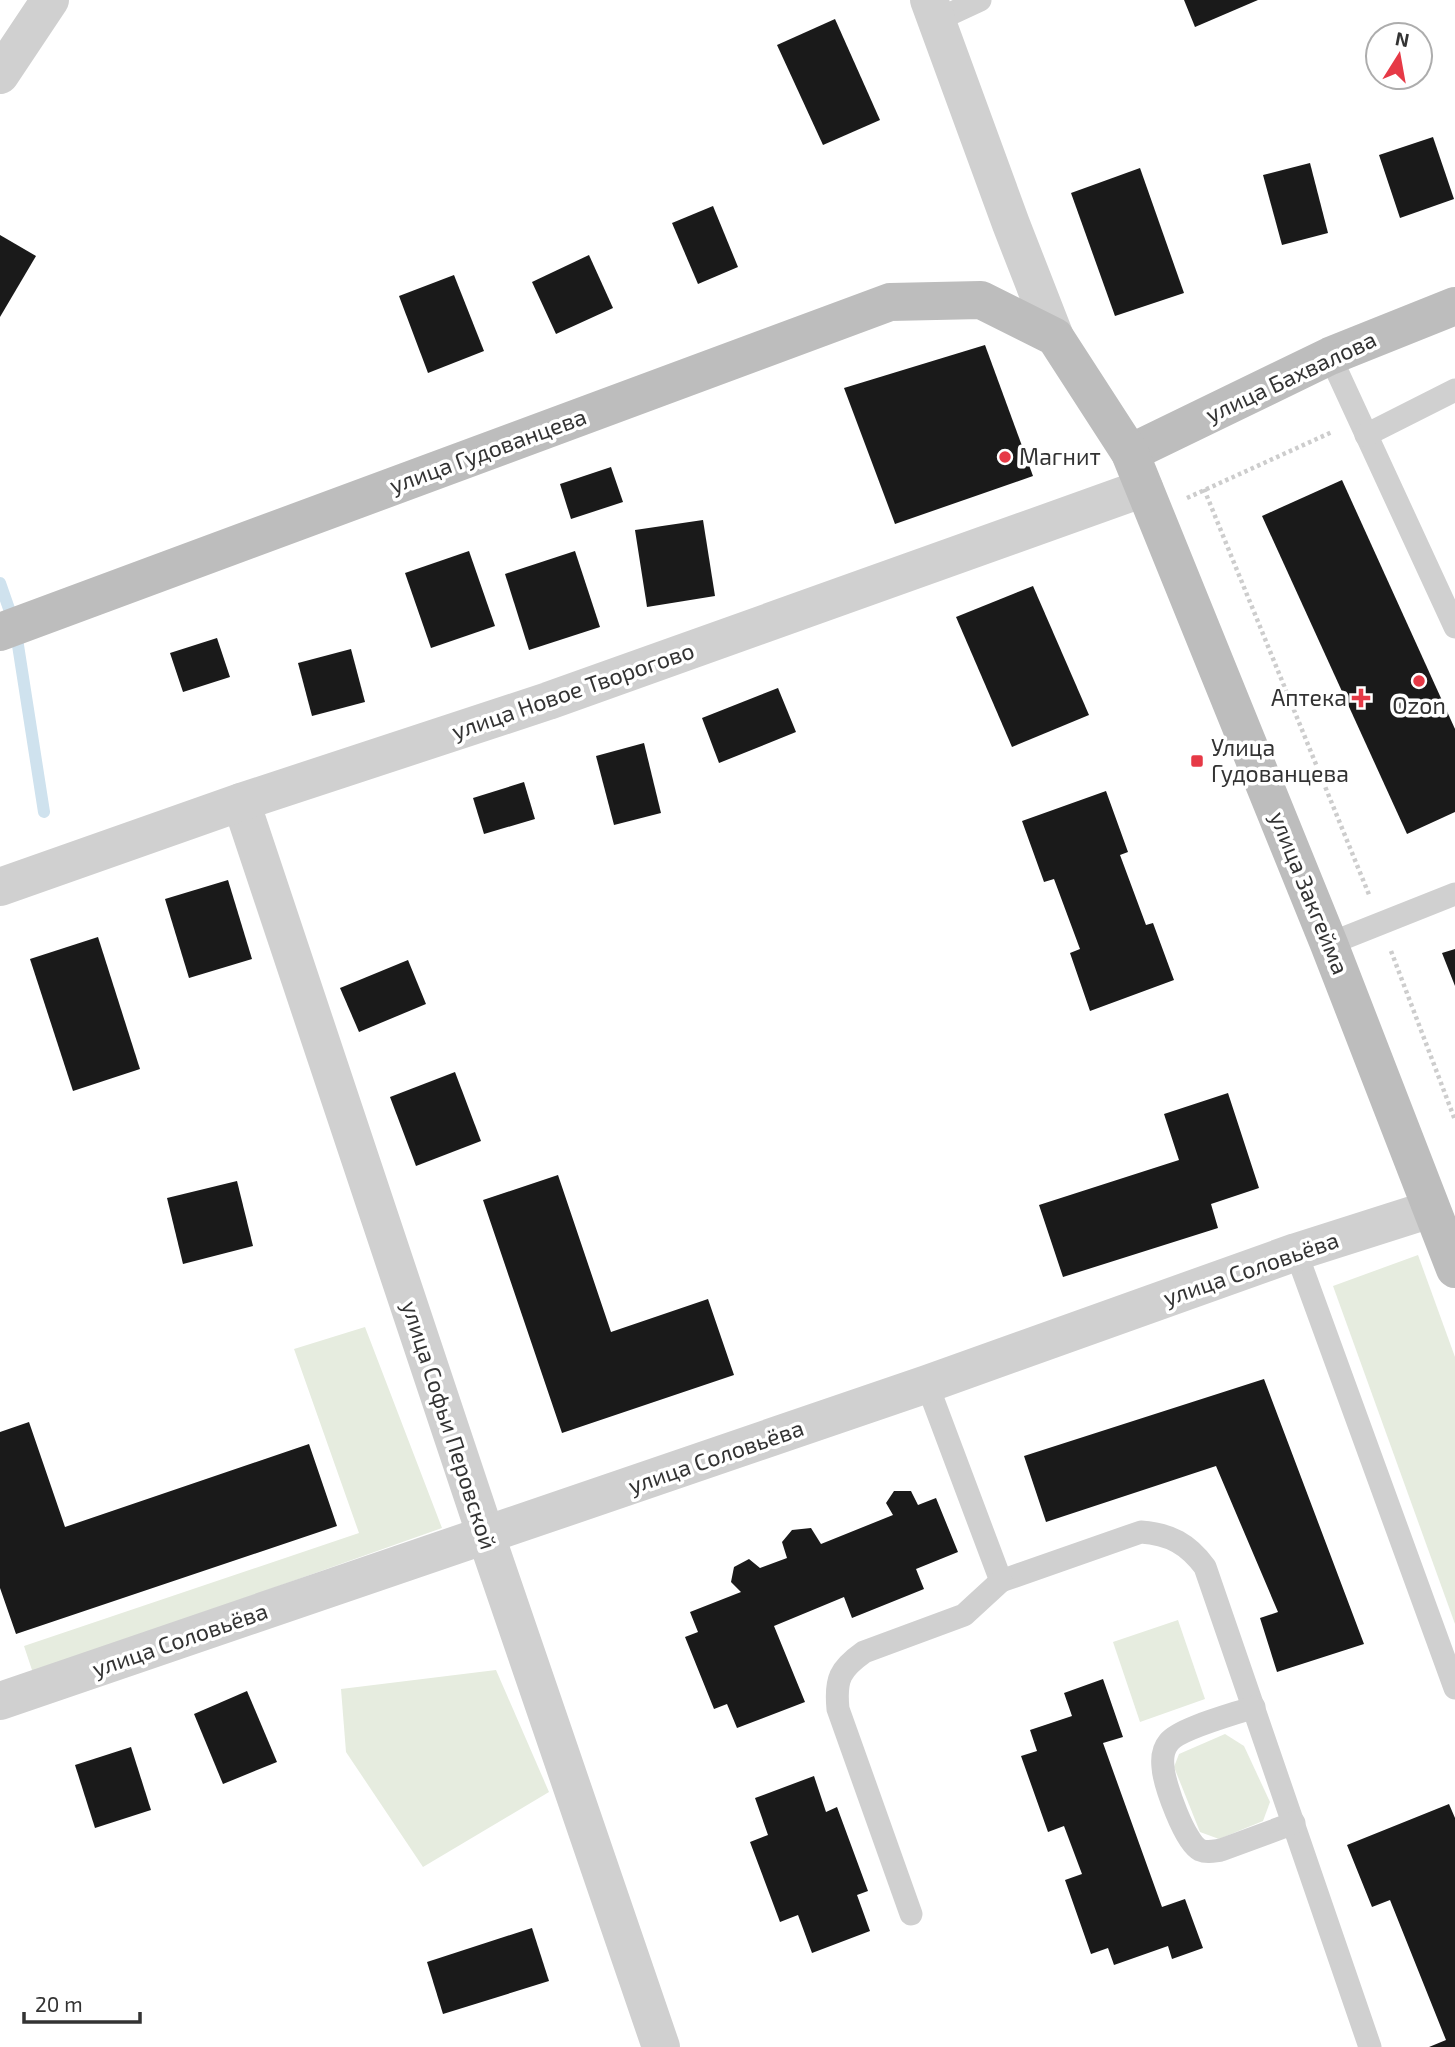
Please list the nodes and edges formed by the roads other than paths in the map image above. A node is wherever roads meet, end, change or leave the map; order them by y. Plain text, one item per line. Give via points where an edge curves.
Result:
1 (50, 0) edge
2 (980, 0) edge
3 (933, 10) edge
4 (0, 75) edge
5 (1455, 306) edge
6 (1055, 337) junction
7 (1330, 356) junction
8 (1455, 390) edge
9 (1366, 435) junction
10 (1137, 470) junction
11 (1455, 627) edge
12 (0, 632) edge
13 (241, 802) junction
14 (0, 887) edge
15 (1455, 894) edge
16 (1329, 944) junction
17 (1431, 1209) junction
18 (1296, 1252) junction
19 (1455, 1269) edge
20 (927, 1384) junction
21 (486, 1536) junction
22 (1001, 1581) junction
23 (1455, 1688) edge
24 (0, 1701) edge
25 (1254, 1707) junction
26 (1294, 1824) junction
27 (911, 1914) dead end
28 (661, 2047) edge
29 (1370, 2047) edge

1 - 4 street
2 - 3 lane
3 - 6 street
5 - 7 street, улица Бахвалова
6 - 10 street, улица Закгейма
6 - 12 street, улица Гудованцева via 981,300 890,302
7 - 9 lane
7 - 10 street, улица Бахвалова
8 - 9 lane
9 - 11 lane
10 - 13 street, улица Новое Творогово via 548,701
10 - 16 street, улица Закгейма
13 - 14 street, улица Новое Творогово
13 - 21 street, улица Софьи Перовской
15 - 16 lane
16 - 17 street, улица Закгейма
17 - 18 street, улица Соловьёва
17 - 19 street, улица Закгейма
18 - 20 street, улица Соловьёва
18 - 23 lane
20 - 21 street, улица Соловьёва
20 - 22 lane
21 - 24 street, улица Соловьёва
21 - 28 street, улица Софьи Перовской
22 - 25 lane via 1141,1532 1180,1541 1205,1567
22 - 27 lane via 964,1615 864,1652 840,1674 838,1709
25 - 26 lane
25 - 26 lane via 1177,1734 1165,1748 1163,1770 1184,1832 1191,1843 1210,1852
26 - 29 lane

